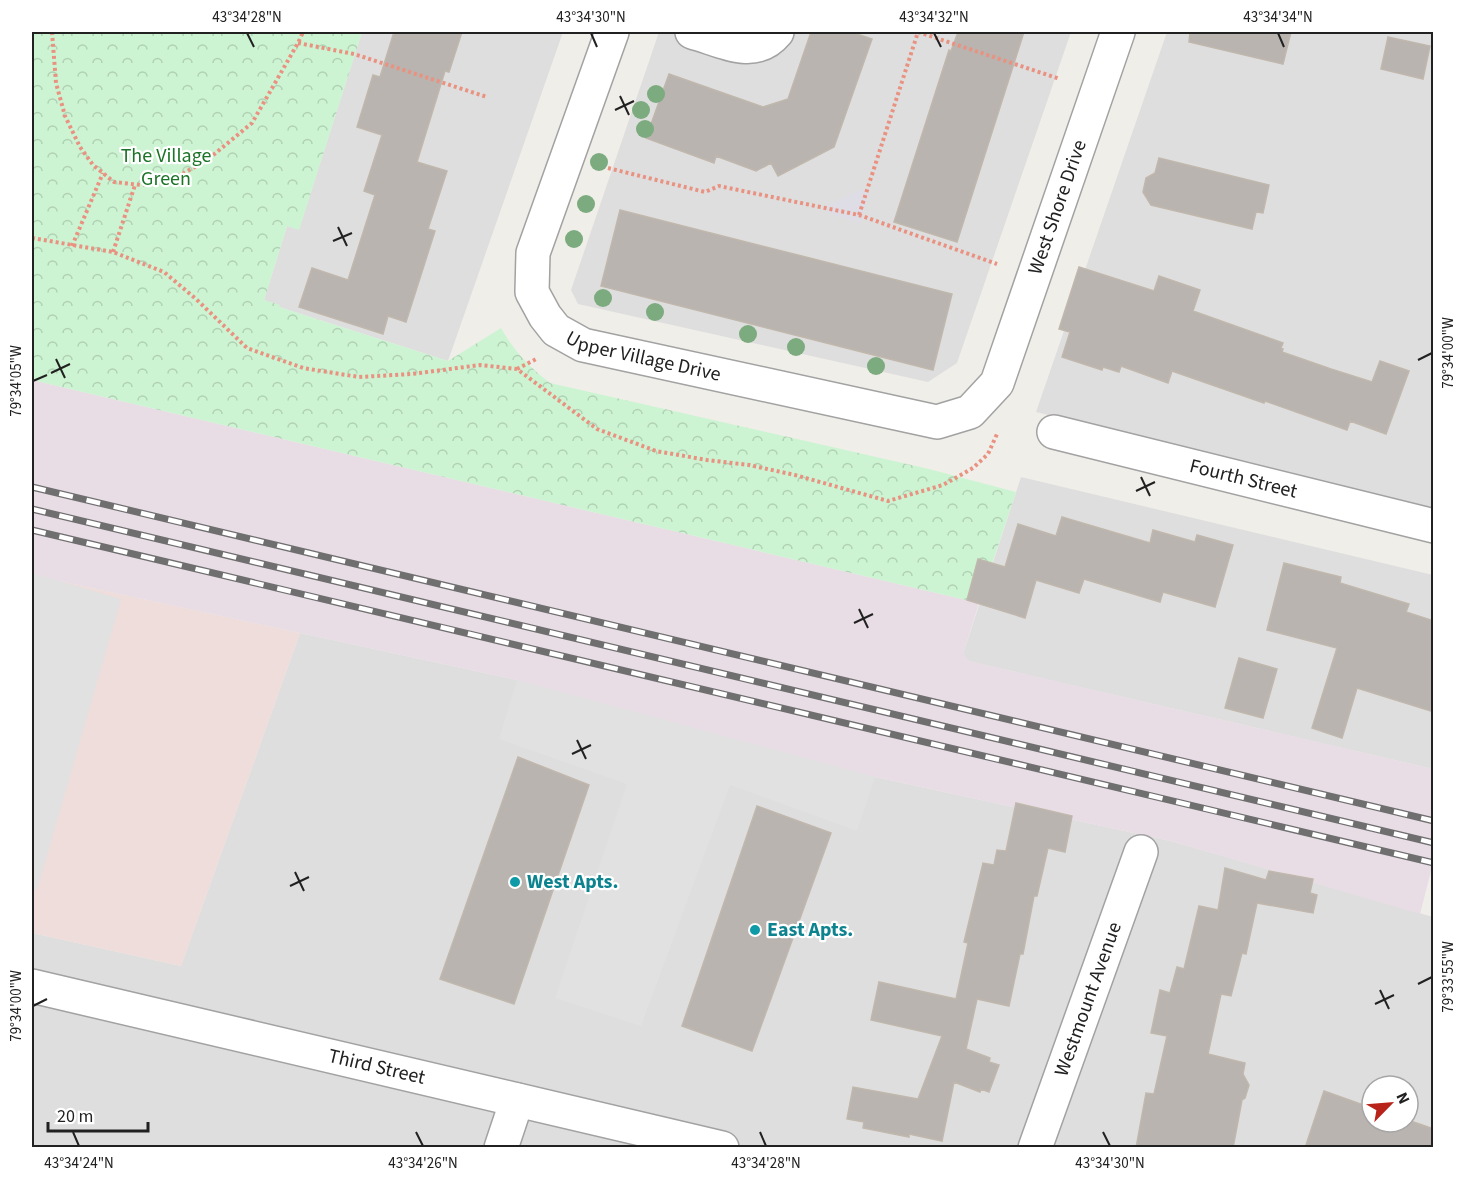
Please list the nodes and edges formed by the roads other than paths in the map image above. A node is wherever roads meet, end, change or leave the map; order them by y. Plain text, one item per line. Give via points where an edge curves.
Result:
1 (612, 32) edge
2 (692, 32) edge
3 (777, 32) edge
4 (1118, 32) edge
5 (997, 383) joint
6 (1054, 432) dead end
7 (1434, 526) edge
8 (1141, 852) dead end
9 (32, 989) edge
10 (517, 1100) junction
11 (501, 1148) edge
12 (722, 1148) edge
13 (1035, 1148) edge

1 - 5 street, Upper Village Drive via 533,253 532,292 556,330 583,345 937,422 970,412
2 - 3 street via 756,47
4 - 5 street, West Shore Drive
6 - 7 street, Fourth Street
8 - 13 street, Westmount Avenue
9 - 10 street, Third Street
10 - 11 street
10 - 12 street, Third Street

